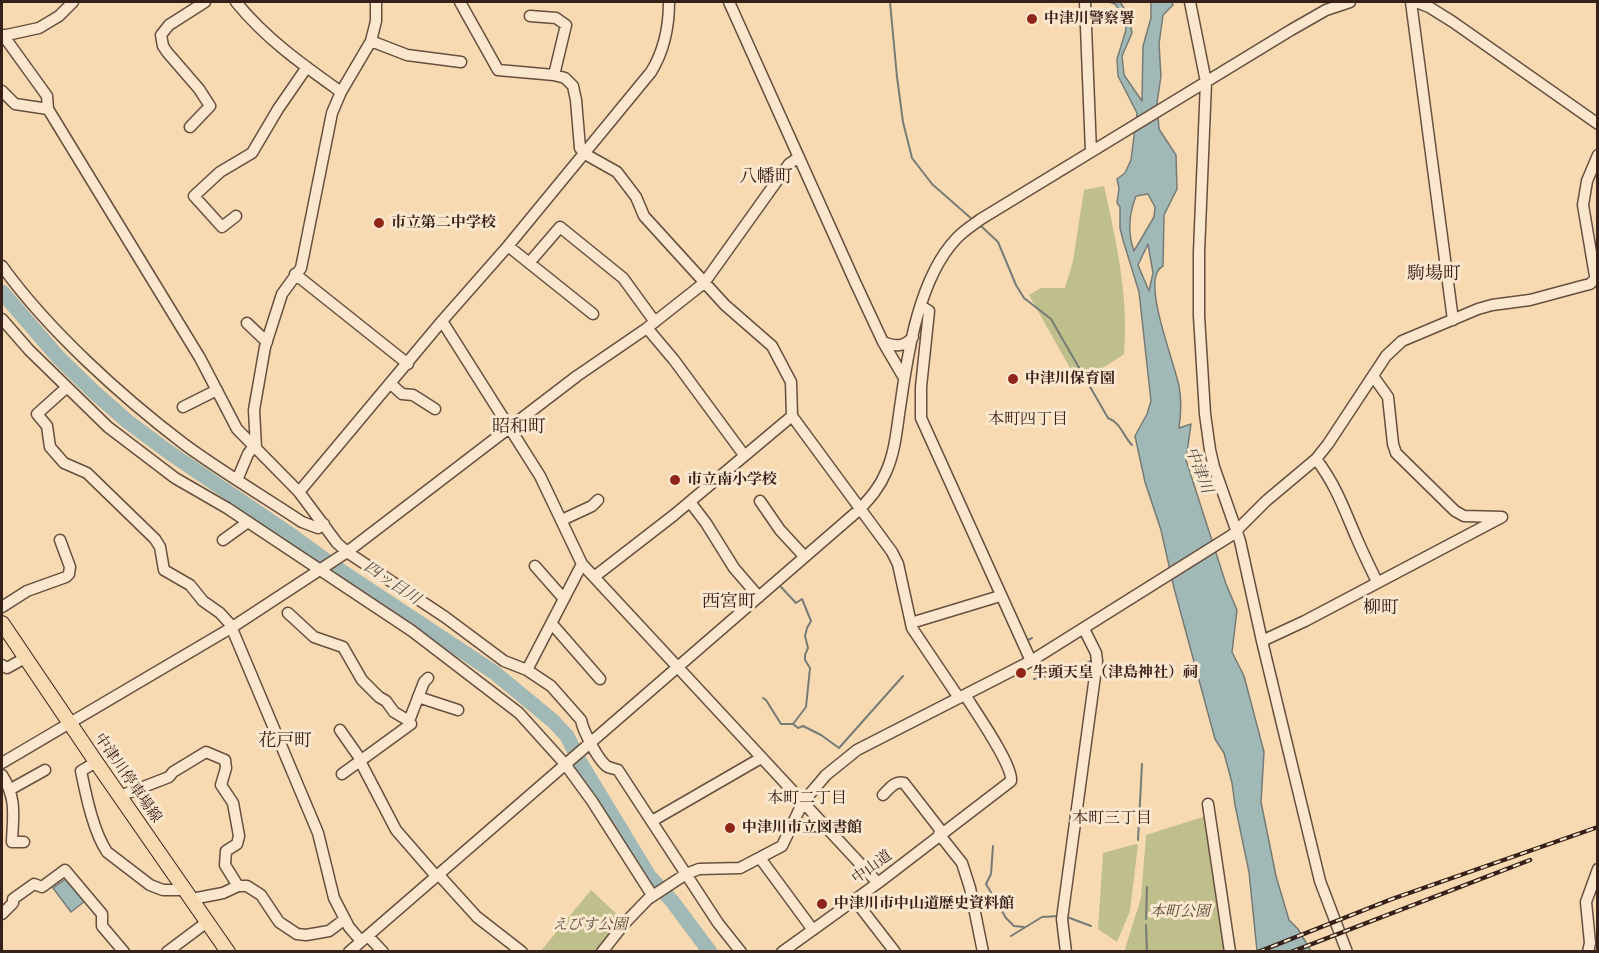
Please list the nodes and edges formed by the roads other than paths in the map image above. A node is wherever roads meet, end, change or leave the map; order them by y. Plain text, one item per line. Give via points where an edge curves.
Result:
1 (73, 2) edge
2 (205, 2) edge
3 (236, 2) edge
4 (376, 2) edge
5 (460, 2) edge
6 (669, 2) edge
7 (729, 2) edge
8 (1085, 2) edge
9 (1190, 2) edge
10 (1350, 2) edge
11 (1411, 2) edge
12 (1416, 2) edge
13 (530, 16) dead end
14 (2, 36) edge
15 (371, 41) junction
16 (461, 62) dead end
17 (307, 67) junction
18 (554, 75) junction
19 (1206, 82) junction
20 (2, 91) edge
21 (341, 92) junction
22 (48, 109) junction
23 (1598, 124) edge
24 (190, 127) dead end
25 (1096, 149) junction
26 (585, 154) junction
27 (1598, 155) edge
28 (799, 157) junction
29 (236, 216) dead end
30 (508, 246) junction
31 (529, 263) junction
32 (3, 271) edge
33 (295, 274) junction
34 (1596, 276) edge
35 (704, 283) junction
36 (921, 306) junction
37 (593, 314) dead end
38 (2, 319) edge
39 (1453, 320) junction
40 (442, 321) junction
41 (247, 323) dead end
42 (651, 325) junction
43 (913, 337) junction
44 (267, 342) junction
45 (883, 342) junction
46 (408, 364) junction
47 (1373, 376) junction
48 (904, 378) junction
49 (391, 384) junction
50 (66, 388) junction
51 (217, 390) junction
52 (183, 407) dead end
53 (435, 409) dead end
54 (792, 416) junction
55 (509, 429) junction
56 (255, 447) junction
57 (744, 455) junction
58 (1316, 459) junction
59 (237, 480) junction
60 (299, 492) junction
61 (598, 500) dead end
62 (760, 501) dead end
63 (690, 502) junction
64 (860, 510) junction
65 (562, 520) junction
66 (248, 522) junction
67 (324, 524) junction
68 (1234, 533) junction
69 (60, 540) dead end
70 (224, 540) dead end
71 (347, 552) junction
72 (804, 556) junction
73 (582, 564) junction
74 (535, 566) dead end
75 (320, 570) junction
76 (594, 578) junction
77 (1377, 582) junction
78 (1000, 596) junction
79 (759, 597) junction
80 (564, 599) junction
81 (2, 607) edge
82 (288, 613) dead end
83 (2, 623) edge
84 (552, 624) junction
85 (911, 624) junction
86 (231, 628) junction
87 (1084, 628) junction
88 (1262, 641) junction
89 (25, 658) junction
90 (1031, 661) junction
91 (2, 665) edge
92 (677, 666) junction
93 (526, 670) junction
94 (428, 678) dead end
95 (600, 678) dead end
96 (418, 697) junction
97 (962, 697) junction
98 (458, 710) dead end
99 (409, 721) junction
100 (70, 723) junction
101 (340, 730) dead end
102 (589, 744) junction
103 (761, 758) junction
104 (360, 760) junction
105 (96, 762) junction
106 (568, 762) junction
107 (2, 763) edge
108 (45, 770) dead end
109 (342, 774) dead end
110 (2, 775) edge
111 (10, 789) junction
112 (883, 795) dead end
113 (120, 796) junction
114 (803, 802) junction
115 (1208, 804) dead end
116 (652, 821) junction
117 (941, 833) junction
118 (24, 842) dead end
119 (760, 858) junction
120 (1598, 869) edge
121 (686, 874) junction
122 (437, 875) junction
123 (878, 883) junction
124 (238, 886) junction
125 (188, 895) junction
126 (654, 895) junction
127 (854, 899) junction
128 (2, 914) edge
129 (345, 919) junction
130 (207, 922) junction
131 (813, 930) junction
132 (364, 938) junction
133 (124, 951) edge
134 (167, 951) edge
135 (228, 951) edge
136 (349, 951) edge
137 (382, 951) edge
138 (522, 951) edge
139 (603, 951) edge
140 (741, 951) edge
141 (782, 951) edge
142 (895, 951) edge
143 (983, 951) edge
144 (1066, 951) edge
145 (1230, 951) edge
146 (1347, 951) edge
147 (1588, 951) edge

1 - 14 street via 39,28
2 - 24 street via 169,25 161,35 167,52 210,106
3 - 17 street via 254,23
4 - 15 street
5 - 18 street via 498,70
6 - 26 street via 659,59
7 - 28 street
8 - 25 street
9 - 19 street
10 - 19 street via 1326,10
11 - 39 street
12 - 23 street via 1453,22
13 - 18 street via 556,18 566,25
14 - 22 street via 47,96
15 - 16 street via 407,55
15 - 21 street
17 - 21 street
17 - 29 street via 252,153 220,172 194,196 222,227
18 - 26 street via 573,86 580,148
19 - 25 street
19 - 68 street via 1199,316 1210,450
20 - 22 street via 15,104
21 - 33 street via 327,134 301,268
22 - 51 street
25 - 36 street via 981,219 957,239 935,270
26 - 30 street
26 - 35 street via 617,172 636,197 644,216
27 - 34 street via 1587,181 1583,205
28 - 35 street via 789,164
28 - 45 street
30 - 31 street
30 - 40 street
31 - 37 street
31 - 42 street via 560,227 623,278
32 - 59 street via 114,386 183,443
33 - 44 street via 282,294
33 - 46 street
34 - 39 street via 1582,286 1492,305
35 - 42 street
35 - 54 street via 772,346 791,382
36 - 43 street
36 - 78 street via 929,311 921,418
38 - 50 street
39 - 47 street via 1402,341
40 - 46 street
40 - 55 street
41 - 44 street
42 - 55 street
42 - 57 street
43 - 45 street via 900,346
43 - 48 street
44 - 56 street via 254,410
45 - 48 street
46 - 49 street
47 - 58 street
47 - 77 street via 1388,397 1396,453 1455,511 1464,516 1502,517
48 - 64 street via 895,449 886,474
49 - 53 street via 402,394 413,395
49 - 60 street
50 - 66 street via 108,427 175,478
50 - 86 street via 37,414 48,426 50,447 63,463 87,473 116,500 155,539 164,570 190,585
51 - 52 street
51 - 56 street via 237,429
54 - 57 street
54 - 64 street
55 - 65 street via 540,476
55 - 71 street
56 - 59 street
56 - 60 street
57 - 63 street
58 - 68 street
58 - 77 street via 1340,495
59 - 67 street via 302,522 318,528
60 - 67 street
61 - 65 street
62 - 72 street
63 - 76 street
63 - 79 street via 734,568
64 - 72 street
64 - 85 street via 898,564
65 - 73 street
66 - 70 street
66 - 75 street
67 - 71 street
68 - 87 street
68 - 88 street via 1240,541
69 - 81 street via 69,574 27,591
71 - 75 street
71 - 93 street via 504,661
72 - 79 street
73 - 76 street
73 - 80 street
74 - 80 street
75 - 86 street
75 - 106 street via 420,637 519,713
76 - 92 street
77 - 88 street
78 - 85 street
78 - 90 street
79 - 92 street
80 - 84 street
82 - 99 street via 314,637 343,647 362,680 394,712
83 - 89 main road, 中津川停車場線
84 - 93 street
84 - 95 street
85 - 97 street
86 - 100 street
86 - 129 street via 318,833 332,890
87 - 90 street
87 - 144 street via 1097,661 1062,919
88 - 146 street via 1320,881
89 - 91 street via 7,668
89 - 100 main road, 中津川停車場線
90 - 97 street
92 - 102 street
92 - 103 street
93 - 102 street via 550,686 581,720
94 - 96 street
96 - 98 street
96 - 99 street
97 - 114 street via 857,750 826,775
97 - 117 street, 中山道 via 1012,775 1011,781
99 - 104 street via 411,724
100 - 105 main road, 中津川停車場線
100 - 107 street
101 - 104 street
102 - 106 street
102 - 116 street via 607,766 618,770
103 - 114 street
103 - 116 street
104 - 109 street
104 - 122 street via 396,830
105 - 113 main road, 中津川停車場線
105 - 125 street via 81,771 106,852 150,885
106 - 122 street
106 - 126 street
108 - 111 street
110 - 111 street
111 - 118 street via 12,842
112 - 117 street via 895,783 904,783
113 - 124 street via 169,777 206,752 225,760 221,785 233,803 239,836 237,844 226,851 225,865
113 - 125 main road, 中津川停車場線
114 - 119 street via 782,846
114 - 123 street
115 - 145 street
116 - 121 street
117 - 123 street, 中山道
117 - 143 street via 962,863
119 - 121 street via 740,868 699,869
119 - 131 street
120 - 147 street via 1586,902
121 - 126 street
121 - 140 street
122 - 132 street
122 - 138 street via 477,917
123 - 127 street, 中山道
124 - 125 street via 223,893
124 - 129 street via 255,890 279,922 297,934 329,931
125 - 130 main road, 中津川停車場線
126 - 139 street
127 - 131 street, 中山道
127 - 142 street
128 - 133 street via 13,899 34,884 42,887 65,870 102,914 102,926
129 - 132 street
130 - 134 street
130 - 135 main road, 中津川停車場線
131 - 141 street, 中山道
132 - 136 street
132 - 137 street

